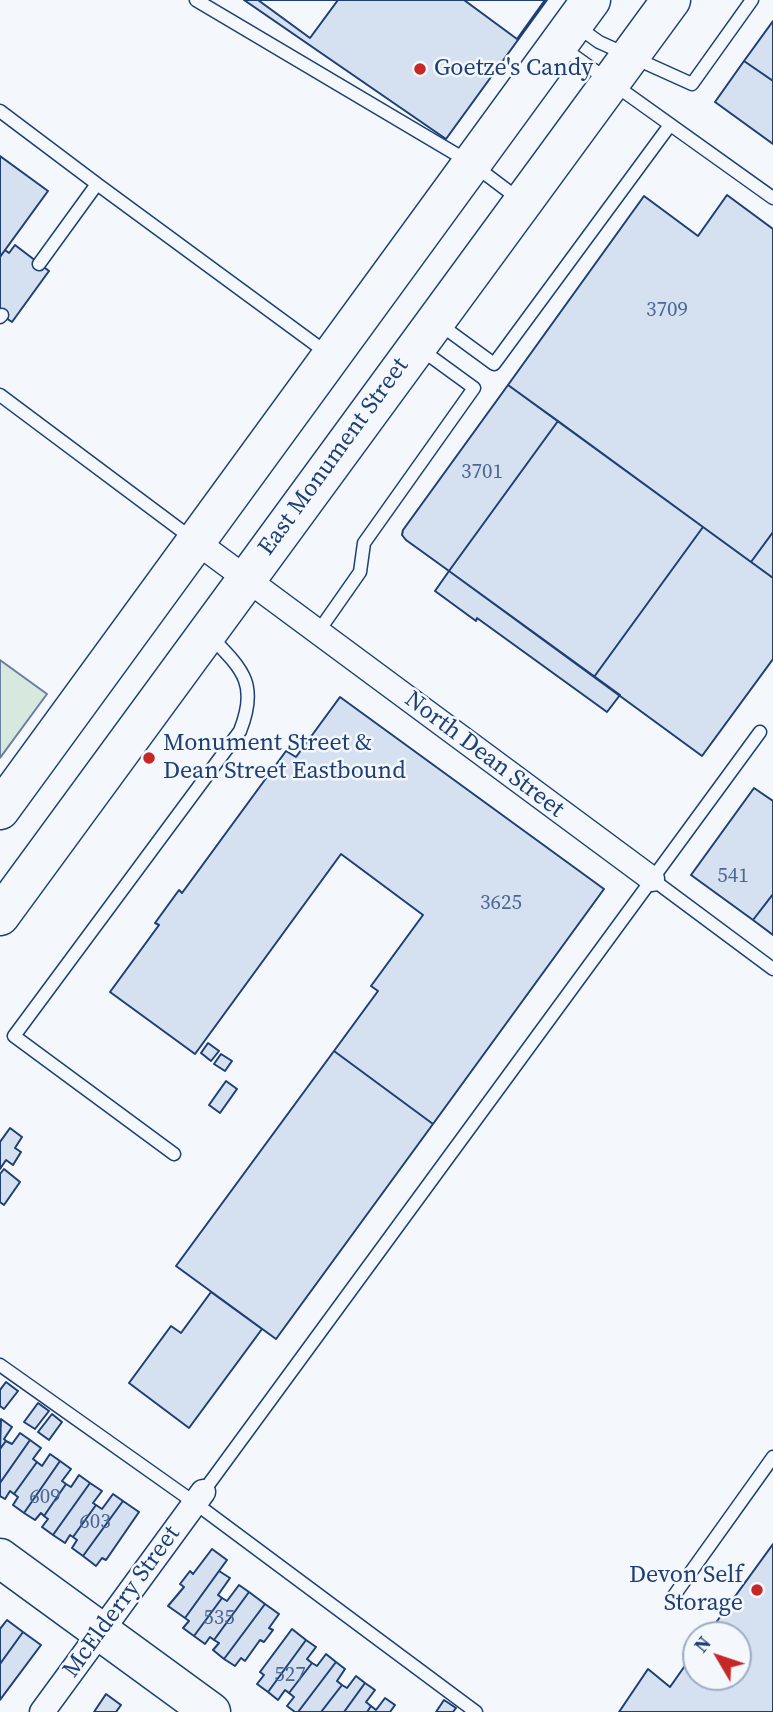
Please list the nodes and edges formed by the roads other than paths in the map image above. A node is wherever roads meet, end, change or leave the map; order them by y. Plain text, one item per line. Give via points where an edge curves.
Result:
1 (196, 0) edge
2 (671, 0) edge
3 (752, 0) edge
4 (574, 23) edge
5 (620, 69) junction
6 (0, 111) edge
7 (670, 125) junction
8 (471, 163) junction
9 (97, 184) junction
10 (773, 198) edge
11 (523, 202) junction
12 (39, 264) dead end
13 (425, 334) junction
14 (330, 356) junction
15 (0, 396) edge
16 (194, 540) junction
17 (246, 578) junction
18 (206, 632) junction
19 (318, 632) junction
20 (760, 732) dead end
21 (0, 810) edge
22 (652, 879) junction
23 (0, 916) edge
24 (773, 969) edge
25 (174, 1154) dead end
26 (0, 1365) edge
27 (773, 1457) edge
28 (199, 1497) junction
29 (0, 1558) edge
30 (673, 1597) dead end
31 (101, 1631) junction
32 (42, 1712) edge
33 (212, 1712) edge
34 (476, 1712) edge

1 - 8 lane
2 - 5 main road, East Monument Street
3 - 5 lane via 692,84
4 - 5 lane
4 - 5 lane via 599,42
4 - 8 main road
5 - 7 lane
5 - 11 main road, East Monument Street
6 - 9 lane
7 - 10 lane
7 - 13 lane via 494,364
8 - 11 lane
8 - 14 main road
9 - 12 lane
9 - 14 lane
11 - 13 main road, East Monument Street
13 - 17 main road, East Monument Street
13 - 19 lane via 474,388 364,544 360,572
14 - 16 main road
15 - 16 lane
16 - 17 street, North Dean Street
16 - 21 main road
17 - 18 main road, East Monument Street
17 - 19 street, North Dean Street
18 - 23 main road, East Monument Street
18 - 25 lane via 236,663 247,685 249,708 240,731 14,1036
19 - 22 street, North Dean Street
20 - 22 lane
22 - 24 lane, North Dean Street
22 - 28 lane
26 - 28 lane
27 - 30 lane
28 - 31 street, McElderry Street
28 - 34 lane
29 - 31 main road
31 - 32 street, McElderry Street
31 - 33 main road

